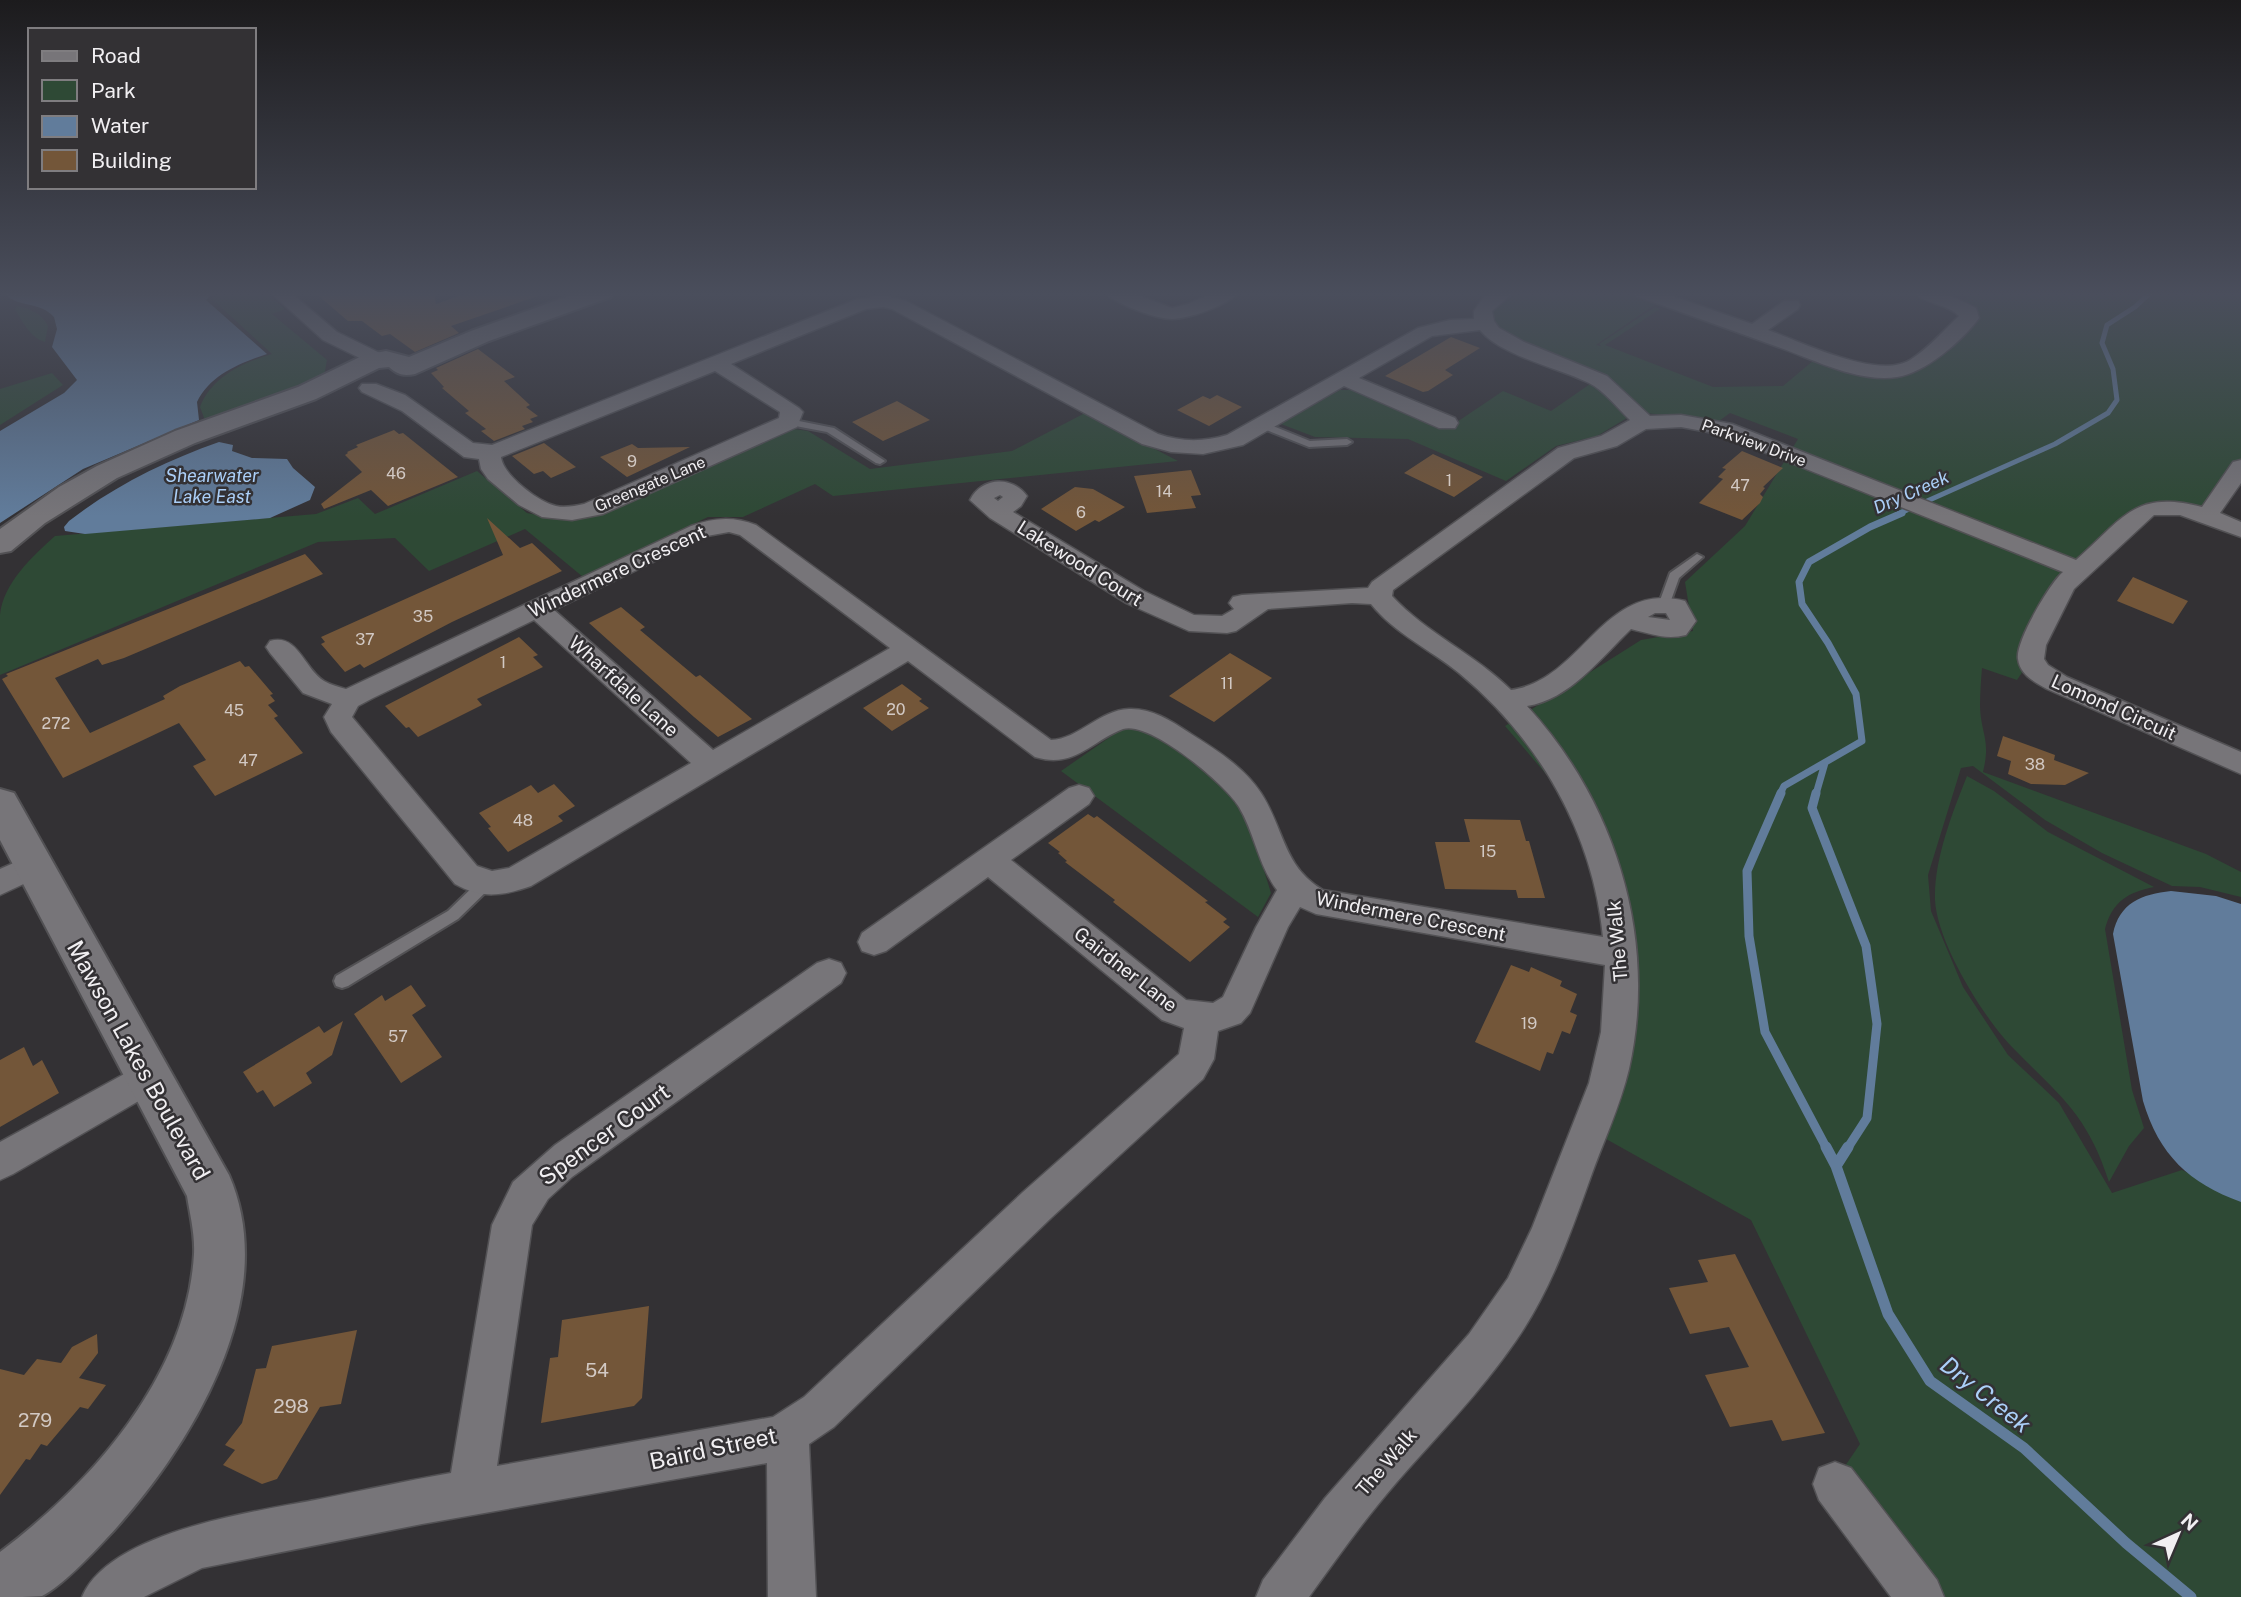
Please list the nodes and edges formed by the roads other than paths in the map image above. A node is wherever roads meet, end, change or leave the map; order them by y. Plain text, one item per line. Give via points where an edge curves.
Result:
1 (395, 366) joint
2 (348, 367) edge
3 (709, 367) edge
4 (723, 367) edge
5 (1014, 367) edge
6 (1366, 367) edge
7 (1566, 367) edge
8 (1853, 367) edge
9 (1915, 367) edge
10 (1344, 379) junction
11 (356, 380) junction
12 (419, 410) junction
13 (789, 422) junction
14 (1447, 423) dead end
15 (1645, 423) junction
16 (1264, 425) junction
17 (1347, 442) dead end
18 (490, 452) junction
19 (880, 461) dead end
20 (2241, 467) edge
21 (998, 513) dead end
22 (2206, 517) junction
23 (2241, 530) edge
24 (0, 544) edge
25 (1697, 557) dead end
26 (0, 567) edge
27 (2077, 569) junction
28 (1379, 597) junction
29 (1665, 603) joint
30 (537, 608) junction
31 (279, 647) dead end
32 (907, 650) junction
33 (348, 700) junction
34 (1505, 700) junction
35 (2241, 764) edge
36 (711, 765) junction
37 (1079, 796) dead end
38 (0, 803) edge
39 (989, 860) junction
40 (17, 875) edge
41 (485, 884) junction
42 (1295, 890) junction
43 (874, 942) dead end
44 (1621, 954) junction
45 (830, 973) dead end
46 (342, 981) dead end
47 (1203, 1018) junction
48 (148, 1077) junction
49 (0, 1162) edge
50 (786, 1434) junction
51 (1835, 1484) dead end
52 (470, 1493) junction
53 (0, 1591) edge
54 (106, 1597) edge
55 (792, 1597) edge
56 (1280, 1597) edge
57 (1920, 1597) edge

1 - 11 street via 389,384
1 - 12 street
2 - 11 street
3 - 18 street
4 - 13 street via 792,412
5 - 16 street via 1172,447 1218,446
6 - 10 street
7 - 15 street via 1600,380
8 - 9 street via 1888,373
10 - 14 street
10 - 16 street
11 - 12 street
11 - 24 street via 218,424 122,463 84,483
11 - 26 street via 127,471 64,510
12 - 18 street via 465,448
13 - 18 street, Greengate Lane via 580,512 538,507 496,475
13 - 19 lane via 830,430
15 - 27 street, Parkview Drive via 1714,425
15 - 28 street via 1609,441 1566,453 1386,580
16 - 17 lane via 1309,444
20 - 22 street
21 - 28 street, Lakewood Court via 1162,612 1189,623 1227,625 1260,603 1322,596
22 - 23 street, Lomond Circuit
22 - 27 street, Lomond Circuit via 2172,507 2149,509
25 - 29 lane via 1674,576
27 - 35 street, Lomond Circuit via 2063,585 2033,645 2034,667 2057,683
28 - 34 street, The Walk
29 - 34 street via 1644,607 1626,619 1560,681 1533,696
30 - 32 street, Windermere Crescent via 699,531 731,525 748,530
30 - 33 street, Windermere Crescent
30 - 36 street, Wharfdale Lane
31 - 33 street via 313,687
32 - 36 street
32 - 42 street, Windermere Crescent via 1045,750 1069,750 1116,721 1132,718 1156,724 1219,766 1240,786 1258,814 1284,878
33 - 41 street via 338,717 341,725 466,875
34 - 44 street, The Walk via 1568,781 1592,828 1614,900
36 - 41 street via 520,877
37 - 39 street
38 - 40 street, Mawson Lakes Boulevard
39 - 43 street
39 - 47 street, Gairdner Lane via 1174,1010
40 - 48 street, Mawson Lakes Boulevard
41 - 46 lane via 453,915
42 - 44 street, Windermere Crescent via 1316,901
42 - 47 street via 1280,909 1235,1007
44 - 56 street, The Walk via 1621,1010 1602,1098 1523,1292 1500,1328 1361,1489
45 - 52 street, Spencer Court via 568,1157 527,1193 512,1225
47 - 50 street, Baird Street via 1196,1059 1190,1068 1037,1205 819,1412
48 - 49 street
48 - 53 street, Mawson Lakes Boulevard via 211,1192 220,1253 212,1315 187,1376 143,1450 69,1534
50 - 52 street, Baird Street via 765,1442
50 - 55 street
51 - 57 street
52 - 54 street, Baird Street via 202,1545 178,1553

